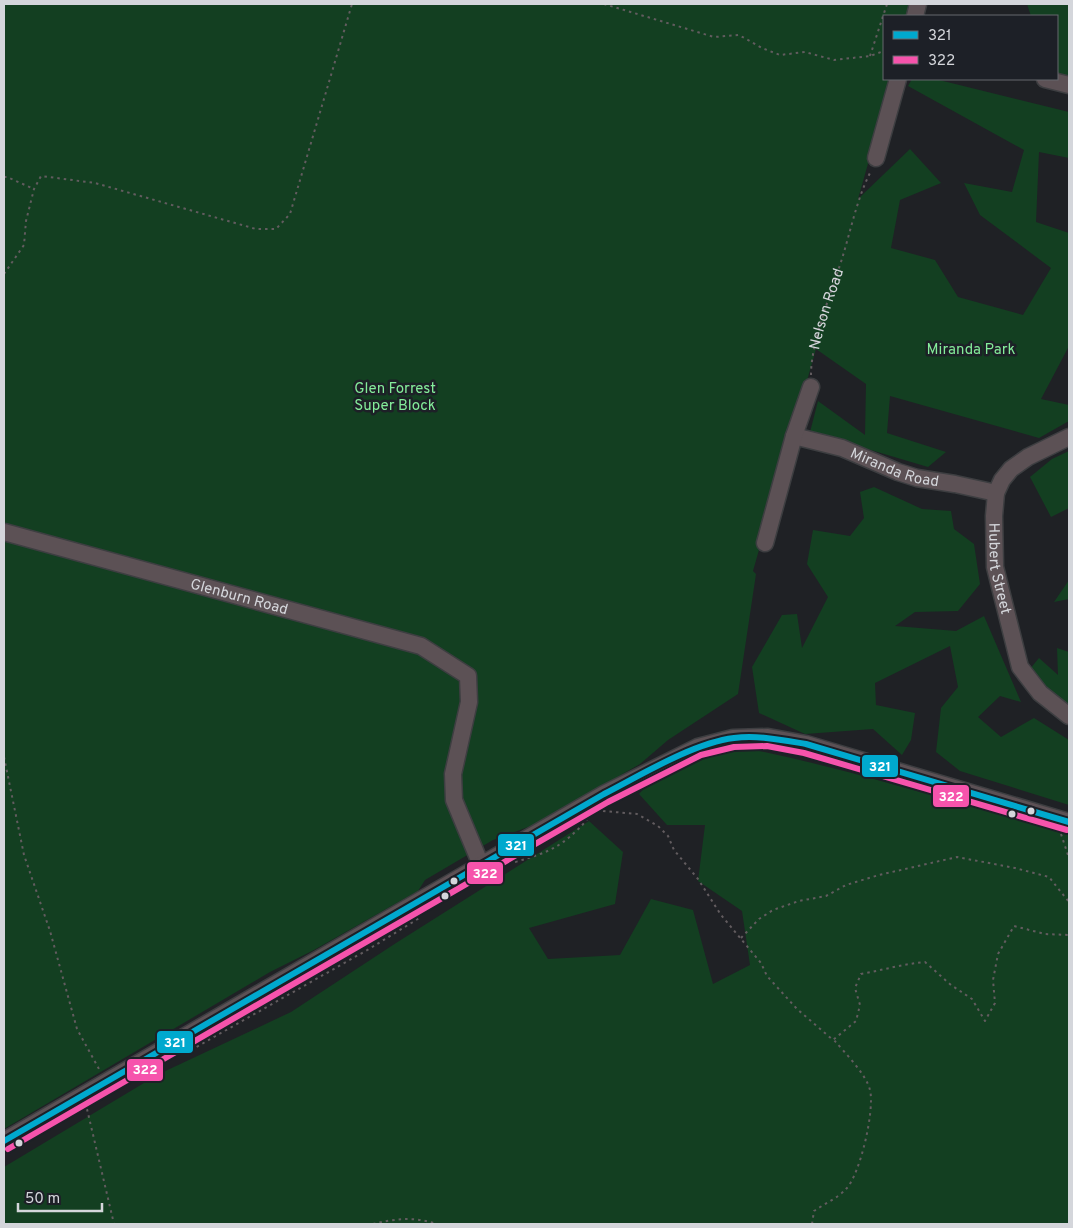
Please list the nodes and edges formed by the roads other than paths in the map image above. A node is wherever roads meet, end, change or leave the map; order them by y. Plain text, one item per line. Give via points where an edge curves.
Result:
1 (898, 80) edge
2 (1049, 80) edge
3 (1069, 85) edge
4 (876, 158) road end
5 (812, 387) road end
6 (794, 436) junction
7 (1069, 437) edge
8 (996, 493) junction
9 (4, 532) edge
10 (765, 543) dead end
11 (1069, 716) edge
12 (1066, 821) edge
13 (482, 865) junction
14 (4, 1141) edge

1 - 4 street
2 - 3 street
5 - 6 street
6 - 8 street, Miranda Road via 842,448 917,478
6 - 10 street
7 - 8 street, Hubert Street via 1011,469
8 - 11 street, Hubert Street via 995,568 1020,667 1040,694
9 - 13 street, Glenburn Road via 421,646 468,676 469,702 453,774 454,800
12 - 13 street via 806,744 768,737 734,738 698,747 604,794
13 - 14 street

